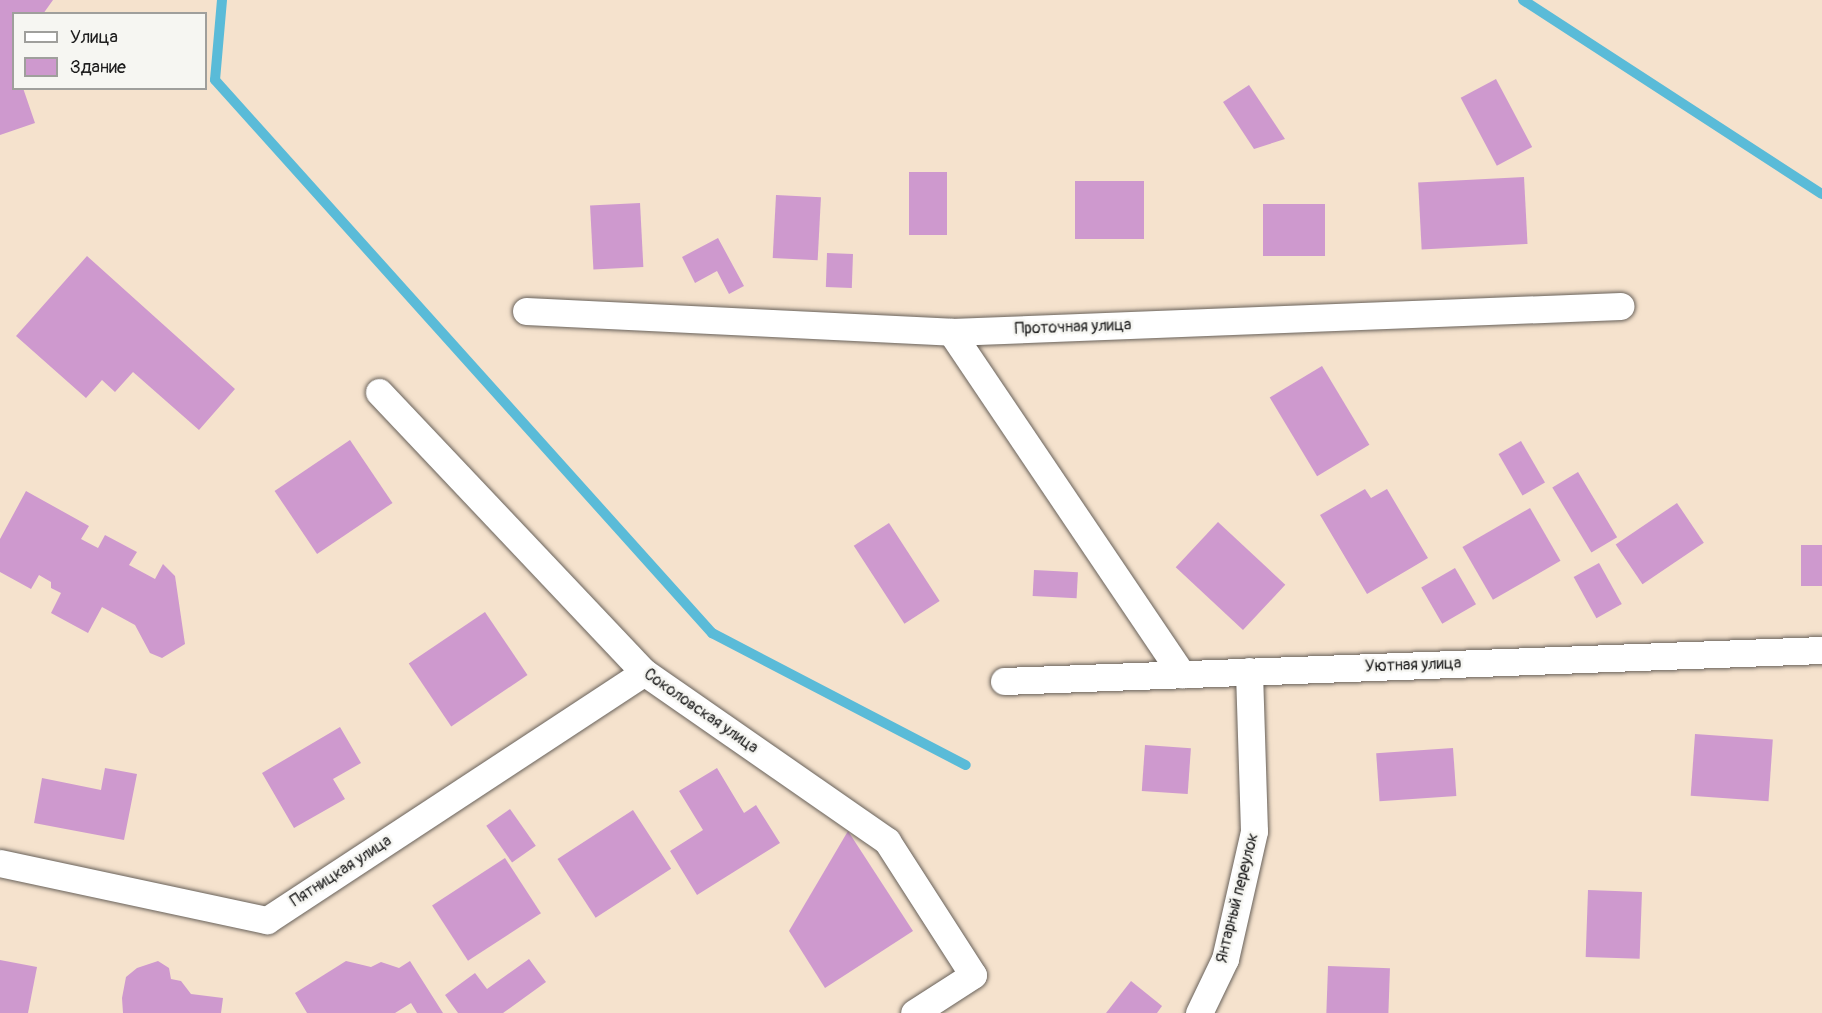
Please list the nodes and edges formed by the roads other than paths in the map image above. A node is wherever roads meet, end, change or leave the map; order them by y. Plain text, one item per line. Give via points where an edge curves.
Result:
1 (1620, 306) dead end
2 (526, 311) dead end
3 (951, 332) junction
4 (379, 392) dead end
5 (1822, 650) edge
6 (1249, 671) junction
7 (644, 672) junction
8 (1182, 674) junction
9 (1004, 681) dead end
10 (0, 863) edge
11 (914, 1013) edge
12 (1199, 1013) edge

1 - 3 street, Проточная улица
2 - 3 street, Проточная улица
3 - 8 street
4 - 7 street, Соколовская улица
5 - 6 street, Уютная улица
6 - 8 street, Уютная улица
6 - 12 street, Янтарный переулок via 1254,831 1225,959
7 - 10 street, Пятницкая улица via 267,920
7 - 11 street, Соколовская улица via 887,841 972,975
8 - 9 street, Уютная улица

